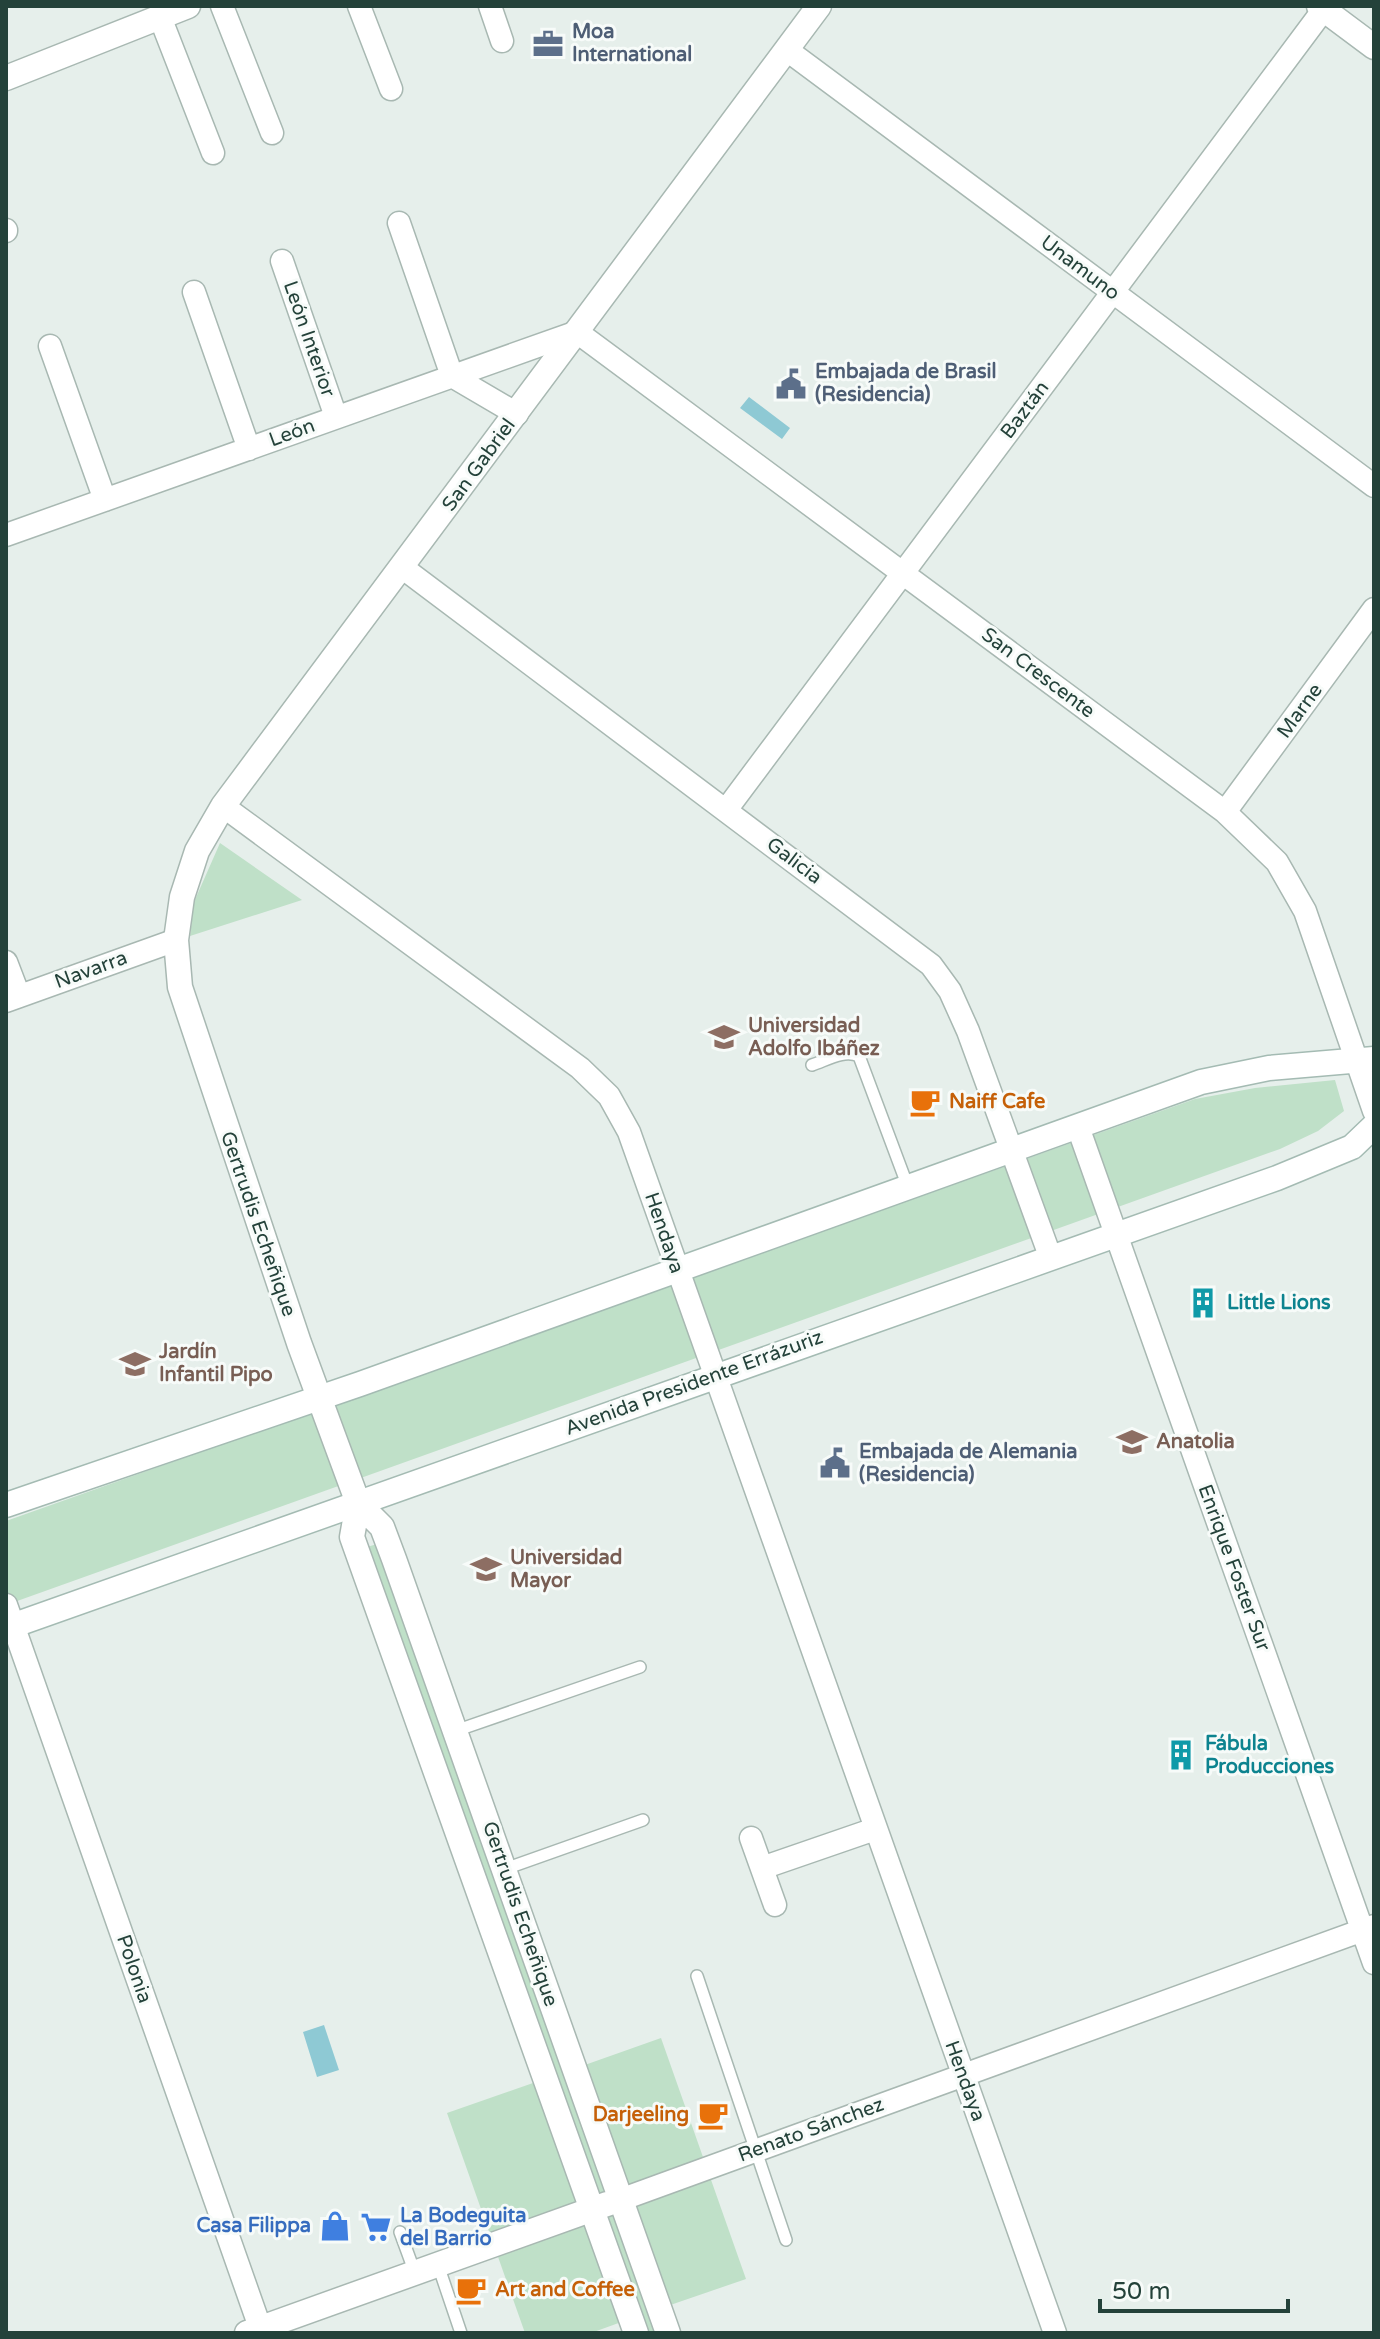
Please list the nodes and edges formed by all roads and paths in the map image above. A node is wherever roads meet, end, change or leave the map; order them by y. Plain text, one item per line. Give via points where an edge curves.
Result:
1 (222, 6) edge
2 (359, 6) edge
3 (490, 6) edge
4 (819, 6) edge
5 (1322, 8) edge
6 (174, 10) edge
7 (502, 41) dead end
8 (1374, 47) edge
9 (787, 50) junction
10 (6, 78) edge
11 (391, 89) dead end
12 (272, 133) dead end
13 (213, 153) dead end
14 (399, 223) dead end
15 (282, 261) dead end
16 (194, 292) dead end
17 (1113, 292) junction
18 (577, 332) junction
19 (50, 346) dead end
20 (452, 376) junction
21 (517, 414) junction
22 (336, 417) junction
23 (249, 449) junction
24 (1374, 486) edge
25 (105, 500) junction
26 (6, 535) edge
27 (403, 568) junction
28 (903, 572) junction
29 (1374, 609) edge
30 (223, 806) junction
31 (726, 810) junction
32 (1225, 812) junction
33 (176, 940) junction
34 (6, 962) edge
35 (13, 998) edge
36 (1365, 1059) edge
37 (812, 1065) dead end
38 (1374, 1111) edge
39 (1374, 1126) edge
40 (1078, 1127) junction
41 (1013, 1150) junction
42 (908, 1187) junction
43 (1115, 1233) junction
44 (1050, 1256) junction
45 (677, 1270) junction
46 (714, 1376) junction
47 (320, 1398) junction
48 (358, 1503) junction
49 (6, 1505) edge
50 (8, 1620) edge
51 (640, 1667) dead end
52 (455, 1731) junction
53 (643, 1820) dead end
54 (875, 1829) junction
55 (751, 1838) dead end
56 (762, 1868) junction
57 (505, 1869) junction
58 (775, 1905) dead end
59 (1368, 1928) edge
60 (1374, 1963) edge
61 (697, 1976) dead end
62 (963, 2075) junction
63 (757, 2150) junction
64 (620, 2200) junction
65 (592, 2209) junction
66 (400, 2232) dead end
67 (786, 2240) dead end
68 (426, 2268) junction
69 (256, 2331) edge
70 (461, 2333) edge
71 (636, 2333) edge
72 (668, 2333) edge
73 (1055, 2333) edge

1 - 12 street
2 - 11 street
3 - 7 street
4 - 9 street, San Gabriel
5 - 8 street
5 - 17 street, Baztán
6 - 10 street
6 - 13 street
9 - 17 street, Unamuno
9 - 18 street, San Gabriel
14 - 20 street
15 - 22 street, León Interior
16 - 23 street
17 - 24 street, Unamuno
17 - 28 street, Baztán
18 - 20 street, León
18 - 21 street, San Gabriel
18 - 28 street, San Crescente
19 - 25 street
20 - 21 street
20 - 22 street, León
21 - 27 street, San Gabriel
22 - 23 street, León
23 - 25 street, León
25 - 26 street, León
27 - 30 street, San Gabriel
27 - 31 street, Galicia
28 - 31 street, Baztán
28 - 32 street, San Crescente
29 - 32 street, Marne
30 - 33 street, San Gabriel via 188,875
30 - 45 street, Hendaya via 600,1085 629,1132
31 - 41 street, Galicia via 942,978
32 - 36 street, San Crescente via 1263,845 1292,886
33 - 35 street, Navarra
33 - 47 street, Gertrudis Echeñique via 185,1010
34 - 35 street
36 - 38 street, San Crescente
36 - 40 street via 1269,1068 1201,1082
37 - 42 lane via 852,1052 859,1056
39 - 43 street, Avenida Presidente Errázuriz via 1352,1147 1277,1178
40 - 41 street
40 - 43 street, Enrique Foster Sur
41 - 42 street
41 - 44 street, Galicia
42 - 45 street
43 - 44 street, Avenida Presidente Errázuriz
43 - 59 street, Enrique Foster Sur
44 - 46 street, Avenida Presidente Errázuriz
45 - 46 street, Hendaya
45 - 47 street
46 - 48 street, Avenida Presidente Errázuriz
46 - 54 street, Hendaya
47 - 48 street, Gertrudis Echeñique
47 - 49 street
48 - 50 street, Avenida Presidente Errázuriz
48 - 52 street, Gertrudis Echeñique via 382,1527
48 - 65 street, Gertrudis Echeñique via 352,1537
50 - 69 street, Polonia
51 - 52 lane
52 - 57 street, Gertrudis Echeñique
53 - 57 lane
54 - 56 street
54 - 62 street, Hendaya
55 - 56 street
56 - 58 street
57 - 64 street, Gertrudis Echeñique
59 - 60 street, Enrique Foster Sur
59 - 62 street, Renato Sánchez
61 - 63 lane
62 - 63 street, Renato Sánchez
62 - 73 street, Hendaya
63 - 64 street, Renato Sánchez
63 - 67 lane
64 - 65 street, Renato Sánchez
64 - 72 street, Gertrudis Echeñique
65 - 68 street, Renato Sánchez
65 - 71 street, Gertrudis Echeñique
66 - 68 lane
68 - 69 street, Renato Sánchez
68 - 70 lane

